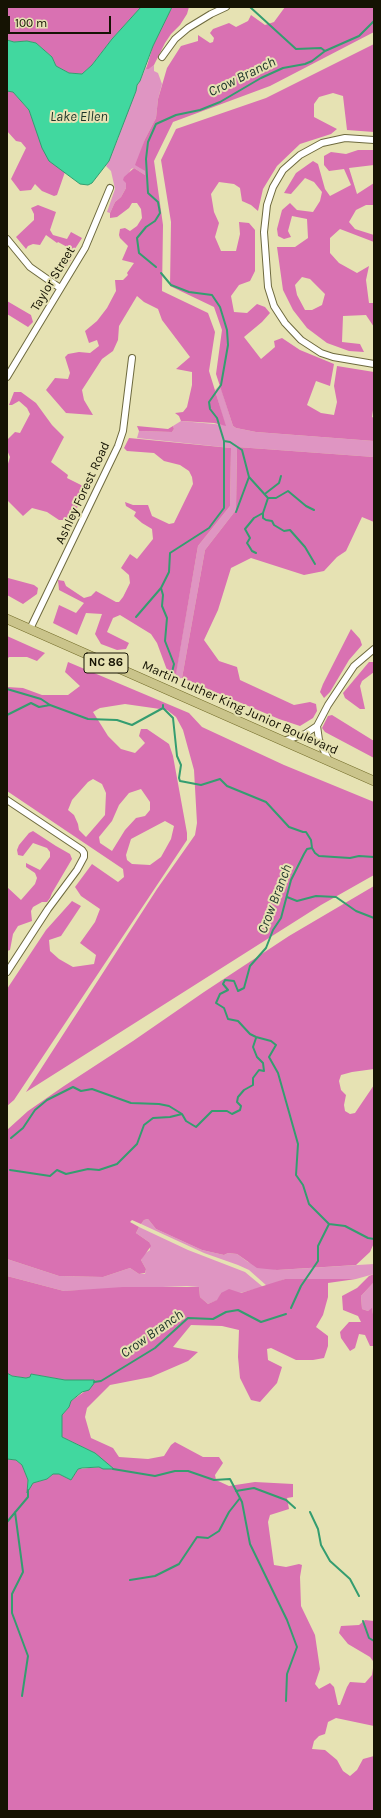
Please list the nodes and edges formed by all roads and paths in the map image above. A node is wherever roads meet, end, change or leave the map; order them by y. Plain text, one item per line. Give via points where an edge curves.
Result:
1 (226, 7) edge
2 (162, 57) dead end
3 (374, 140) edge
4 (110, 188) dead end
5 (7, 239) edge
6 (60, 288) junction
7 (132, 358) dead end
8 (374, 364) edge
9 (7, 378) edge
10 (7, 619) edge
11 (30, 629) junction
12 (374, 649) edge
13 (317, 726) junction
14 (283, 741) junction
15 (329, 761) junction
16 (374, 781) edge
17 (7, 800) edge
18 (7, 972) edge

1 - 2 street via 188,28 175,39
3 - 8 street via 344,138 322,143 300,155 283,170 273,187 267,205 264,232 268,287 274,306 285,324 301,340 321,353
4 - 6 street, Taylor Street via 92,235
5 - 6 street via 30,267
6 - 9 street, Taylor Street
7 - 11 street, Ashley Forest Road via 123,431 118,446
10 - 11 main road, Martin Luther King Junior Boulevard / NC 86
11 - 14 main road, Martin Luther King Junior Boulevard / NC 86
12 - 13 street via 354,666
13 - 14 street via 305,734
13 - 15 street via 319,740
14 - 15 main road, Martin Luther King Junior Boulevard / NC 86
15 - 16 main road, Martin Luther King Junior Boulevard / NC 86
17 - 18 street via 82,850 84,857

